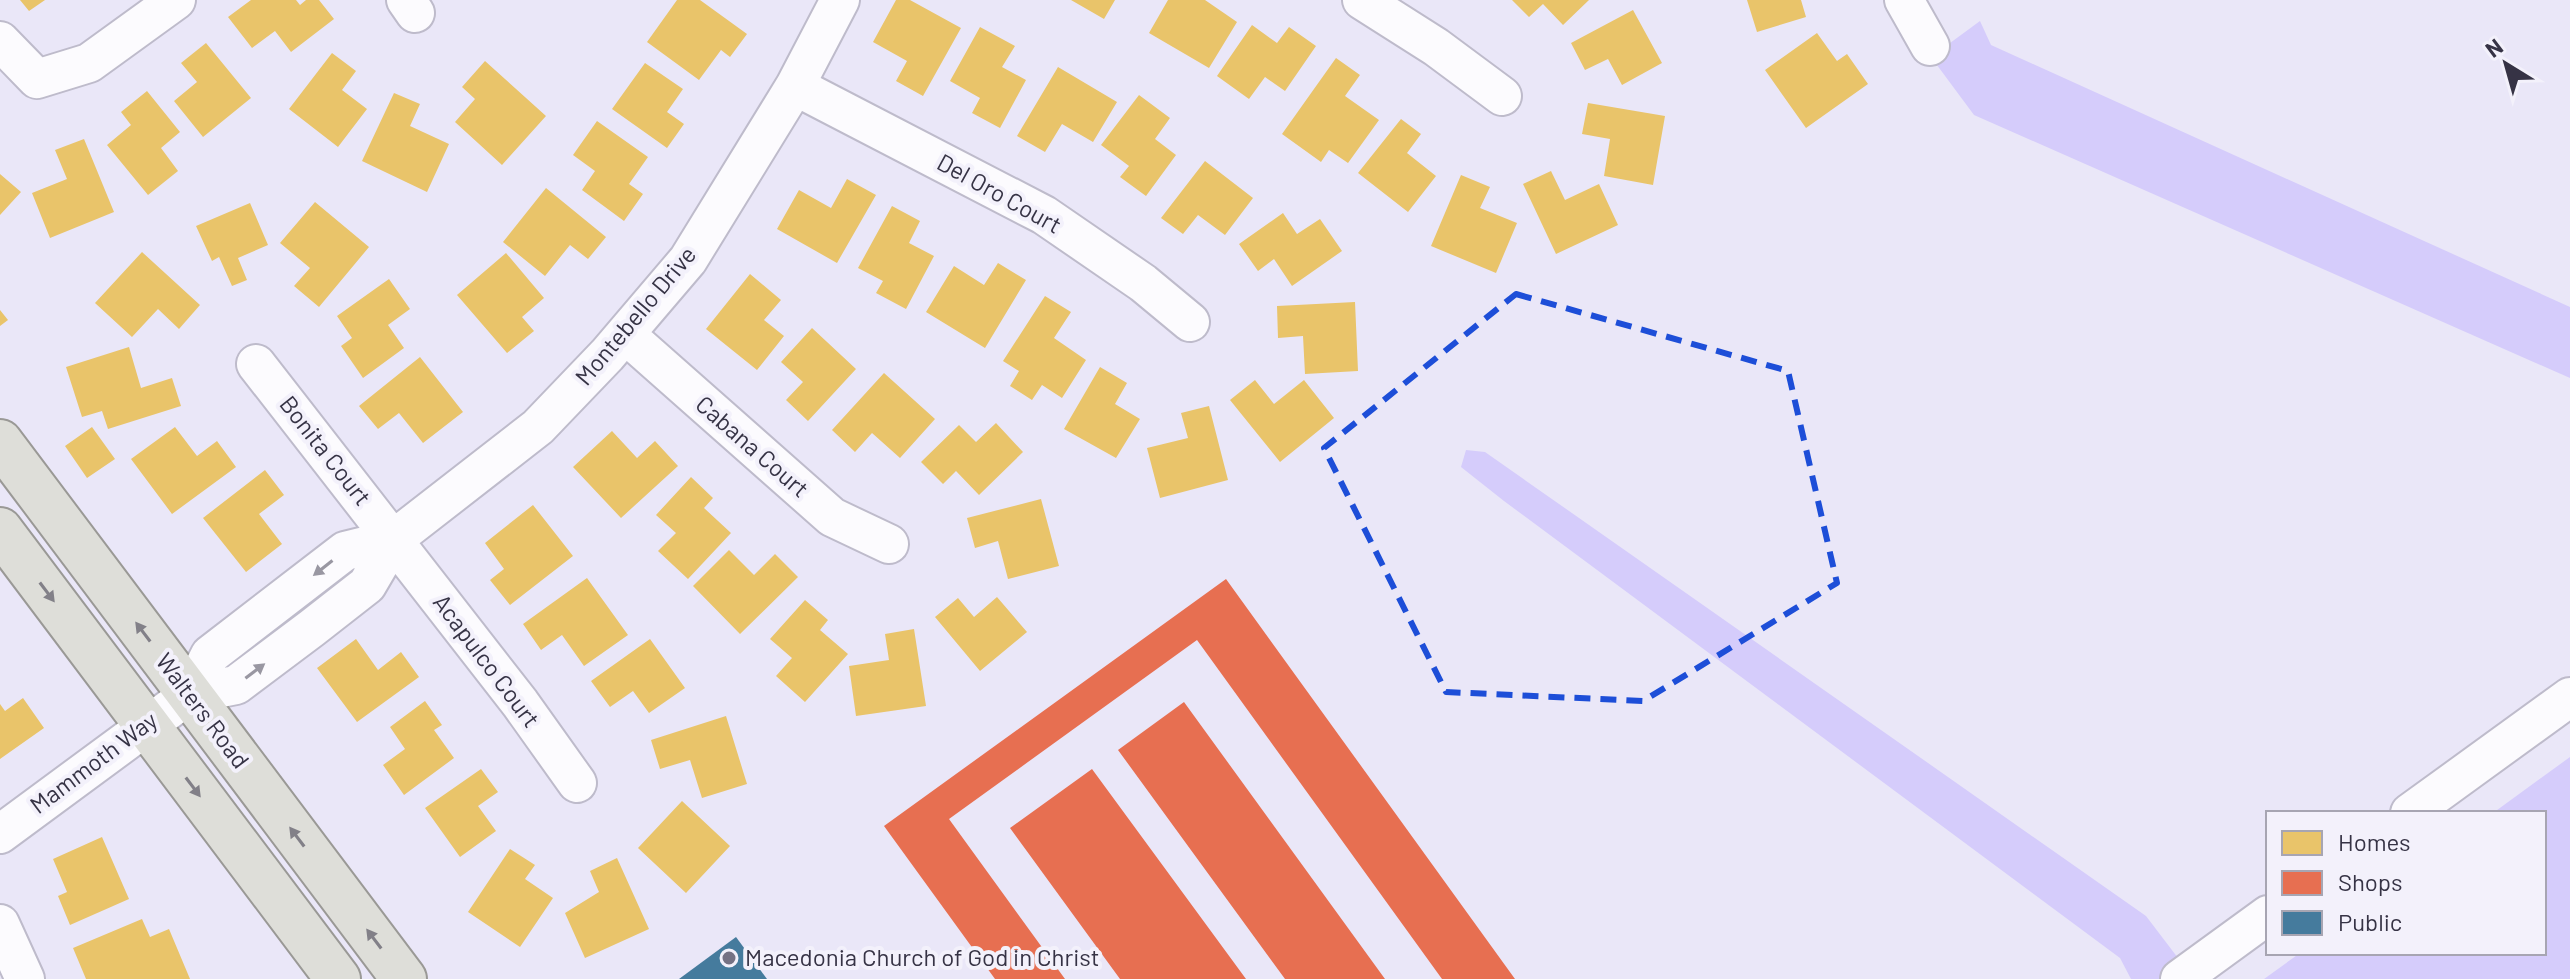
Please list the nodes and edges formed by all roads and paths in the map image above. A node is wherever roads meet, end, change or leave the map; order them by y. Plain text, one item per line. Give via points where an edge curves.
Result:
1 (176, 0) edge
2 (840, 0) edge
3 (1362, 0) edge
4 (1904, 0) edge
5 (0, 41) edge
6 (1930, 46) dead end
7 (795, 86) junction
8 (1502, 96) dead end
9 (1190, 322) dead end
10 (625, 334) junction
11 (256, 364) dead end
12 (0, 442) edge
13 (0, 530) edge
14 (394, 539) junction
15 (889, 544) dead end
16 (190, 694) junction
17 (2570, 697) edge
18 (146, 724) junction
19 (577, 783) dead end
20 (2413, 811) edge
21 (0, 834) edge
22 (2266, 916) edge
23 (0, 924) edge
24 (25, 979) edge
25 (338, 979) edge
26 (404, 979) edge
27 (2180, 979) edge

1 - 5 street via 89,63 37,79
2 - 7 street, Montebello Drive
3 - 8 street
4 - 6 street
7 - 9 street, Del Oro Court via 1044,215
7 - 10 street, Montebello Drive via 688,260
10 - 14 street, Montebello Drive via 538,427
10 - 15 street, Cabana Court via 832,517
11 - 14 street, Bonita Court
16 -> 12 main road, Walters Road
13 -> 18 main road
14 - 16 street, Montebello Drive via 367,585 236,685
14 - 19 street, Acapulco Court
16 - 18 street, Mammoth Way
26 -> 16 main road, Walters Road
17 - 20 street
18 - 21 street, Mammoth Way
18 -> 25 main road
22 - 27 street
23 - 24 street

